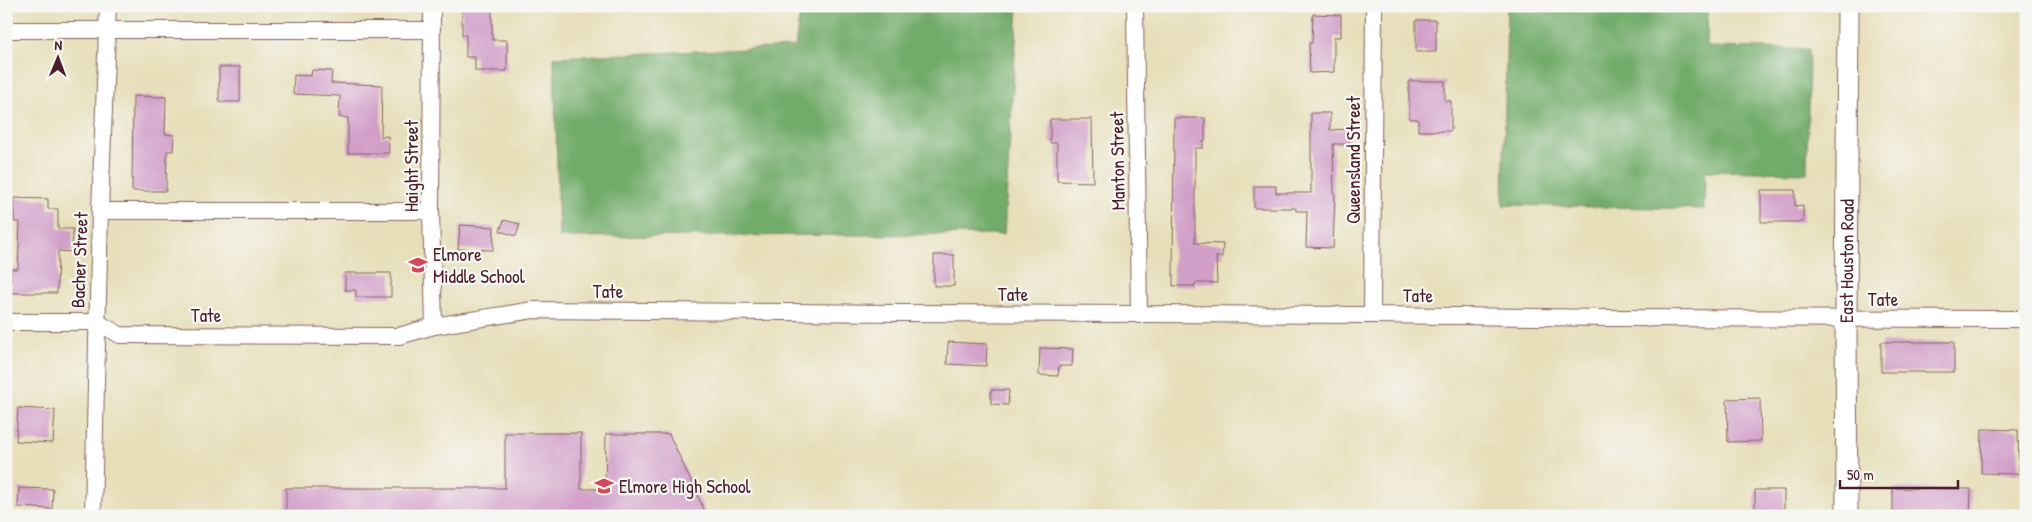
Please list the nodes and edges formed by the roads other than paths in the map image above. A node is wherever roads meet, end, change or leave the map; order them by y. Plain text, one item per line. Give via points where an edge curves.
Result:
1 (108, 6) edge
2 (432, 6) edge
3 (1135, 6) edge
4 (1374, 6) edge
5 (1848, 6) edge
6 (6, 30) edge
7 (431, 30) junction
8 (107, 31) junction
9 (100, 211) junction
10 (431, 211) junction
11 (1140, 314) junction
12 (1372, 315) junction
13 (1846, 319) junction
14 (2026, 319) edge
15 (6, 322) edge
16 (98, 322) junction
17 (434, 326) junction
18 (93, 516) edge
19 (1847, 516) edge

1 - 8 street, Bacher Street
2 - 7 street, Haight Street
3 - 11 street, Manton Street
4 - 12 street, Queensland Street
5 - 13 street, East Houston Road
6 - 8 street
7 - 8 street
7 - 10 street, Haight Street
8 - 9 street, Bacher Street
9 - 10 street
9 - 16 street, Bacher Street
10 - 17 street, Haight Street
11 - 12 street, Tate
11 - 17 street, Tate via 533,310
12 - 13 street, Tate
13 - 14 street, Tate
13 - 19 street, East Houston Road
15 - 16 street, Tate
16 - 17 street, Tate via 120,334 129,335 399,336
16 - 18 street, Bacher Street

